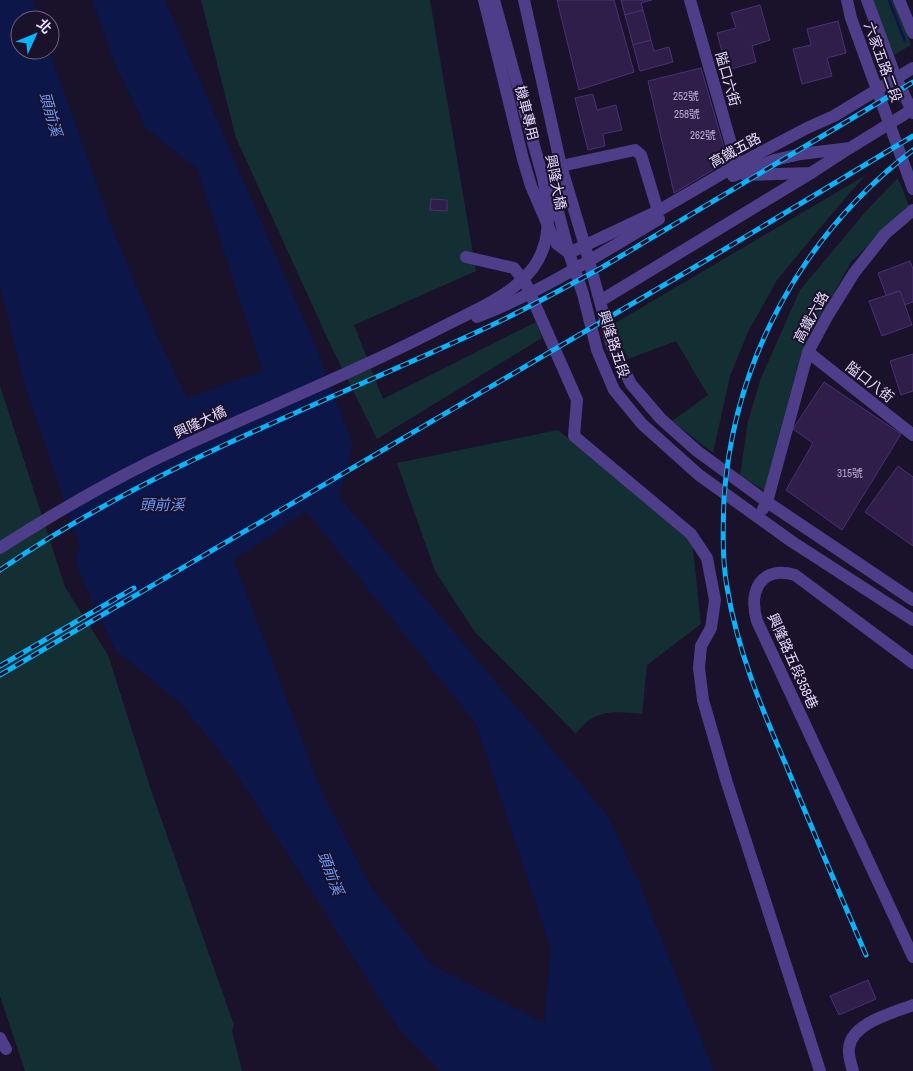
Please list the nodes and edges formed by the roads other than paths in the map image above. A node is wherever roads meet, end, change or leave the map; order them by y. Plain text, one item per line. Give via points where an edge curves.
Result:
1 (484, 0) edge
2 (494, 0) edge
3 (502, 0) edge
4 (524, 0) edge
5 (690, 0) edge
6 (847, 0) edge
7 (867, 0) edge
8 (899, 0) edge
9 (913, 33) edge
10 (913, 68) edge
11 (896, 78) junction
12 (876, 90) junction
13 (913, 111) edge
14 (890, 124) junction
15 (850, 148) junction
16 (561, 166) junction
17 (735, 171) junction
18 (811, 173) junction
19 (913, 189) edge
20 (913, 210) edge
21 (663, 213) junction
22 (585, 246) junction
23 (569, 252) junction
24 (466, 257) dead end
25 (600, 301) junction
26 (421, 338) junction
27 (808, 352) junction
28 (913, 435) edge
29 (767, 502) junction
30 (758, 517) junction
31 (0, 548) edge
32 (913, 600) edge
33 (913, 620) edge
34 (913, 663) edge
35 (913, 957) edge
36 (913, 1005) edge
37 (820, 1071) edge
38 (853, 1071) edge

1 - 23 street, 機車專用 via 531,186 557,244
2 - 26 street, 興隆大橋 via 547,202 546,238 534,267 510,290
3 - 23 street, 興隆路五段
4 - 16 street, 興隆路五段
5 - 17 street, 隘口六街
6 - 12 street, 六家五路二段
7 - 11 street, 六家五路二段
8 - 9 street
10 - 11 street, 高鐵五路
11 - 12 street, 高鐵五路
11 - 13 street, 六家五路二段
12 - 14 street, 六家五路二段
12 - 17 street, 高鐵五路
13 - 14 street, 高鐵五路
14 - 15 street, 高鐵五路
14 - 19 street, 六家五路二段
15 - 17 street, 高鐵五路 via 774,160
15 - 18 street
16 - 21 street via 635,150 641,155
16 - 22 street, 興隆路五段
17 - 18 street
17 - 21 street, 高鐵五路
18 - 25 street
20 - 27 street, 高鐵六路 via 885,234 854,273
21 - 22 street, 高鐵五路
21 - 26 street, 興隆大橋 via 577,268 499,308
22 - 23 street, 高鐵五路
22 - 25 street, 興隆路五段
23 - 30 street, 興隆路五段 via 597,350 614,390 662,443 700,476
24 - 37 street via 514,268 526,284 577,400 574,436 692,534 706,558 715,600 711,628 701,646 699,668 703,700
25 - 29 street, 興隆路五段 via 612,346 631,384 661,419 697,451
26 - 31 street, 興隆大橋 via 118,477
27 - 28 street, 隘口八街
27 - 29 street, 高鐵六路
29 - 30 street, 高鐵六路
29 - 32 street, 興隆路五段
30 - 33 street, 興隆路五段
34 - 35 street, 興隆路五段358巷 via 795,576 775,573 767,576 756,589 754,609 757,621
36 - 38 street via 866,1024 855,1033 849,1047

